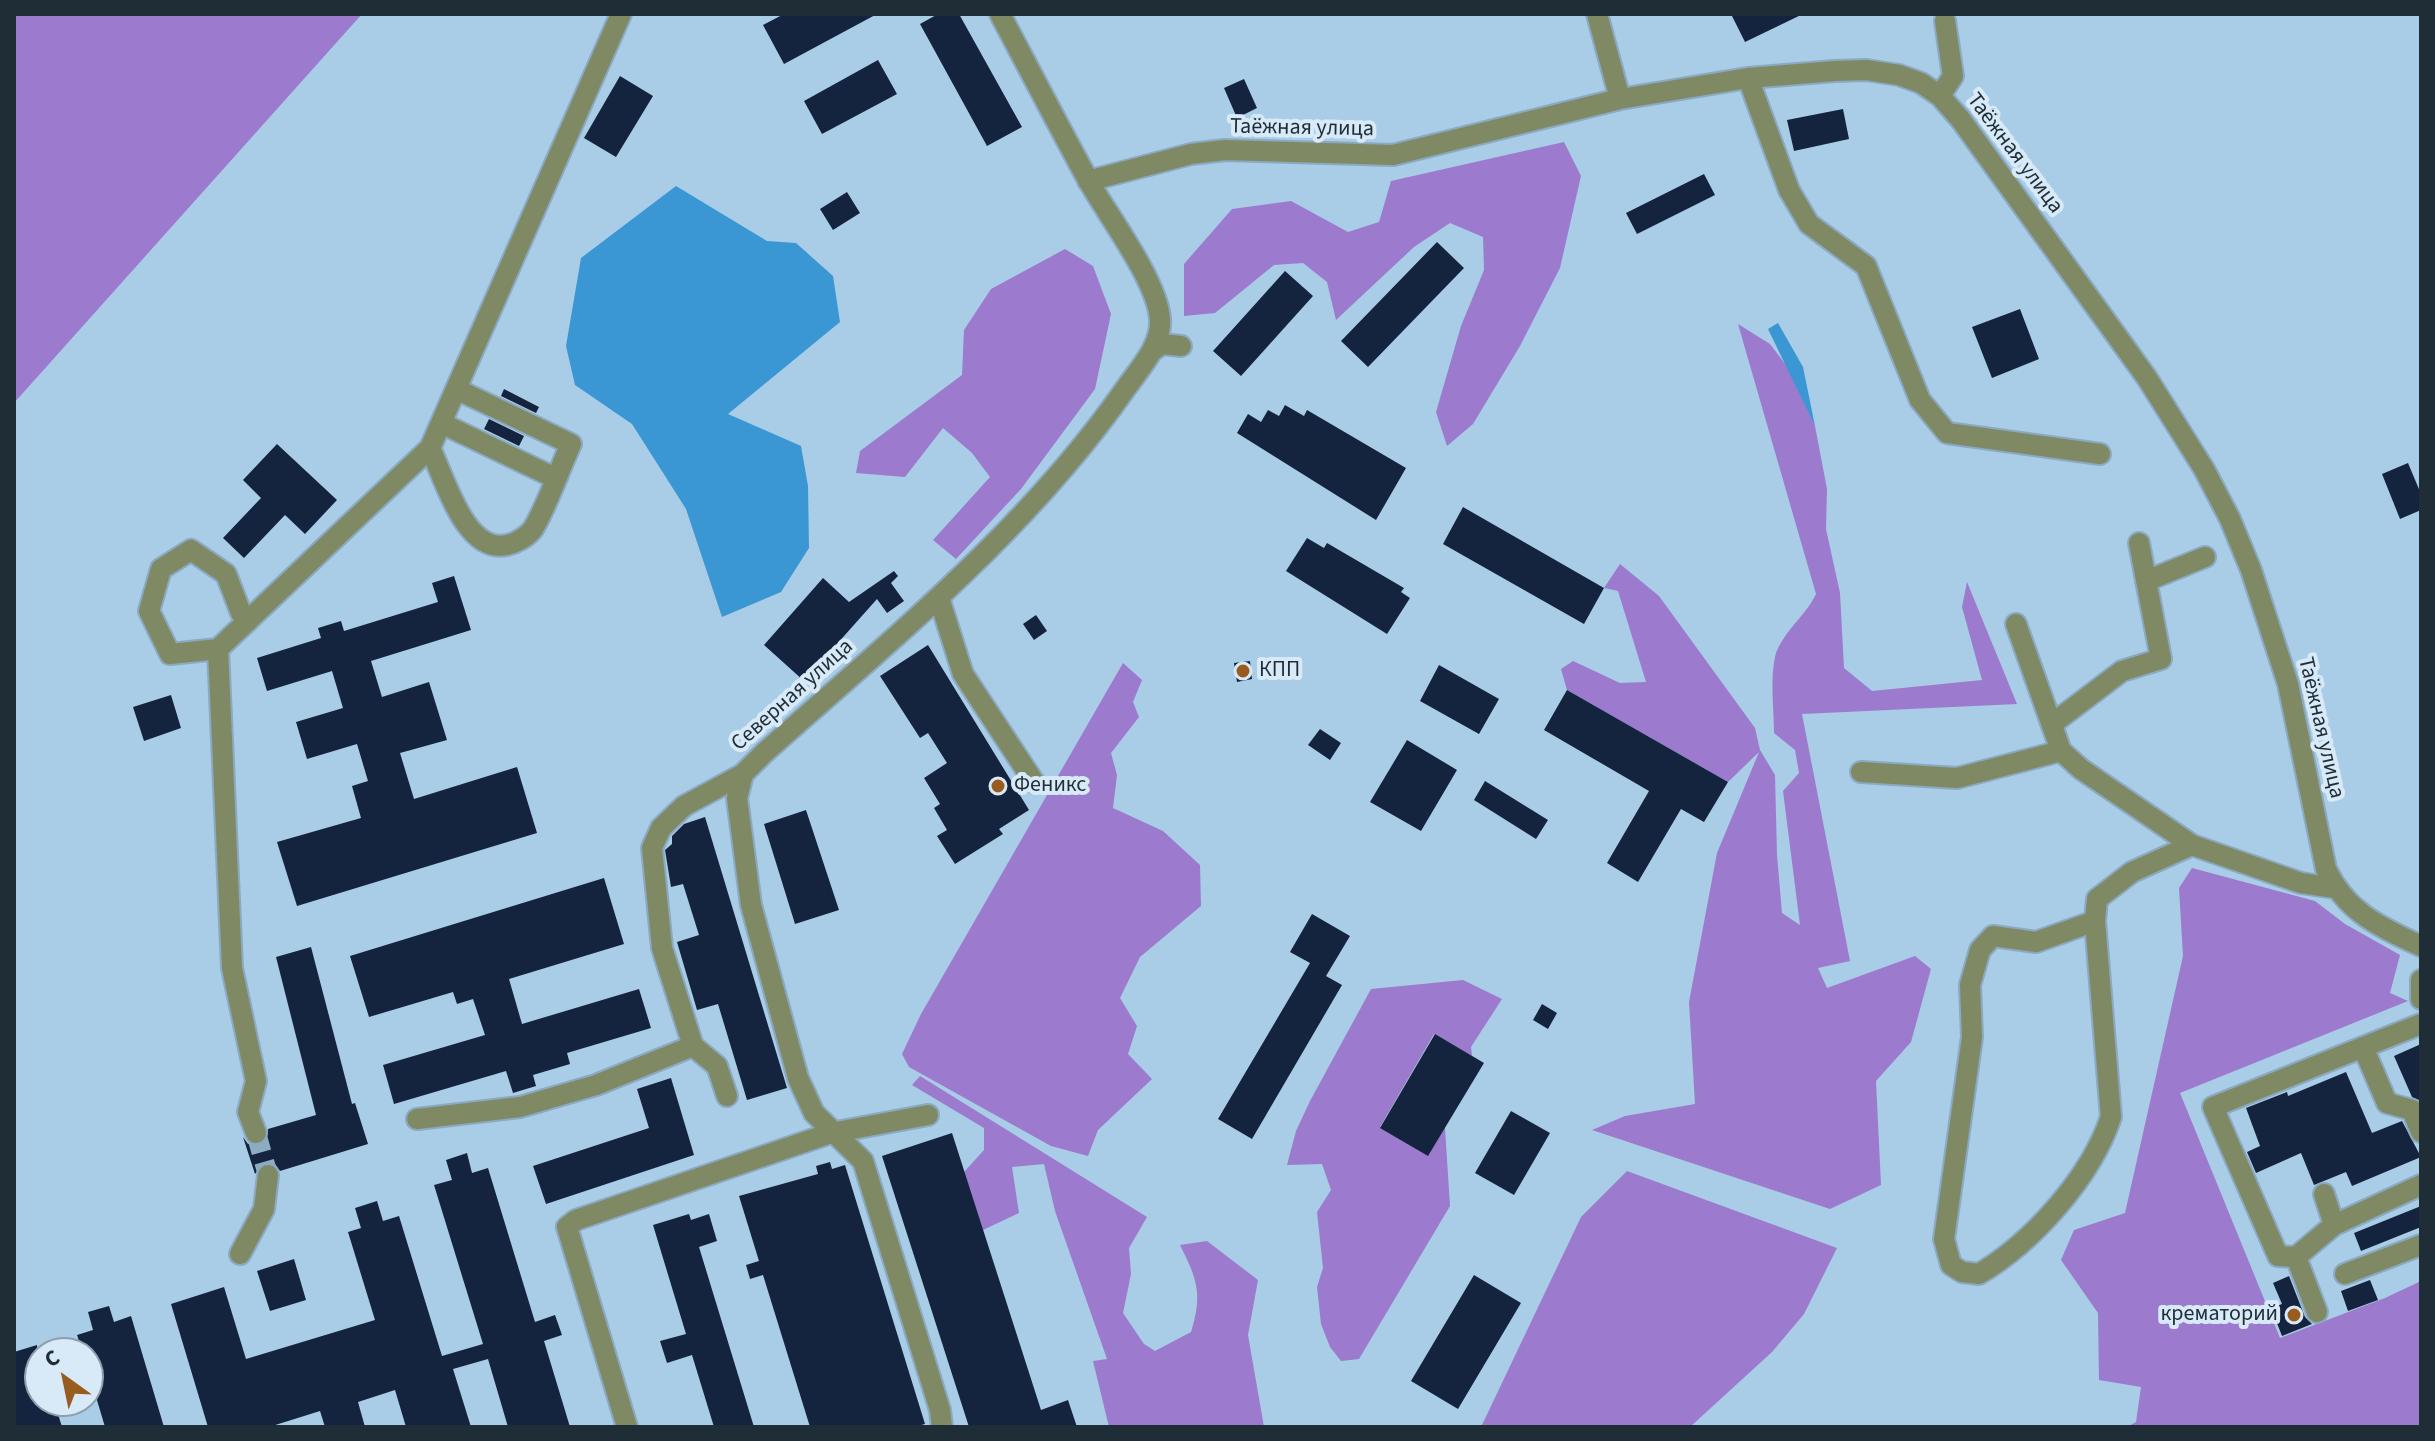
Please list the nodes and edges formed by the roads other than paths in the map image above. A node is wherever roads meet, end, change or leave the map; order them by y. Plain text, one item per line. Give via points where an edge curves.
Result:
1 (621, 14) edge
2 (1000, 14) edge
3 (1597, 14) edge
4 (1945, 21) dead end
5 (1748, 78) junction
6 (1940, 96) junction
7 (1620, 99) junction
8 (1088, 181) junction
9 (1181, 346) dead end
10 (1152, 351) junction
11 (456, 389) junction
12 (441, 423) junction
13 (430, 448) junction
14 (2100, 454) dead end
15 (555, 478) junction
16 (2139, 543) dead end
17 (2205, 557) dead end
18 (2146, 581) junction
19 (939, 598) junction
20 (248, 621) junction
21 (2016, 624) dead end
22 (218, 649) junction
23 (2052, 724) junction
24 (2061, 751) junction
25 (1861, 772) dead end
26 (743, 774) junction
27 (1034, 782) dead end
28 (2192, 845) junction
29 (2335, 888) junction
30 (2095, 921) junction
31 (2421, 946) edge
32 (2421, 980) edge
33 (2421, 999) edge
34 (2421, 1024) edge
35 (693, 1046) junction
36 (2363, 1047) junction
37 (727, 1096) dead end
38 (928, 1115) dead end
39 (417, 1119) dead end
40 (2421, 1132) edge
41 (256, 1133) tunnel mouth
42 (831, 1133) junction
43 (268, 1175) tunnel mouth
44 (2421, 1185) edge
45 (2324, 1194) dead end
46 (2334, 1225) junction
47 (2421, 1245) edge
48 (240, 1254) dead end
49 (2296, 1257) junction
50 (2345, 1274) dead end
51 (2317, 1312) dead end
52 (627, 1427) edge
53 (942, 1427) edge

1 - 11 street
2 - 8 street, Северная улица
3 - 7 street
4 - 6 street via 1953,76
5 - 6 street, Таёжная улица via 1866,70 1899,75
5 - 7 street, Таёжная улица
5 - 14 street via 1789,190 1809,224 1866,266 1920,400 1947,433
6 - 29 street, Таёжная улица via 2147,378 2230,519 2288,684 2320,843
7 - 8 street, Таёжная улица via 1393,155 1225,150
8 - 10 street, Северная улица via 1154,292 1161,321
9 - 10 street via 1162,344
10 - 19 street, Северная улица via 1102,422 1023,516
11 - 12 street
11 - 15 street via 571,444
12 - 13 street
12 - 15 street
13 - 15 street via 469,530 482,544 496,548 515,544 531,531
13 - 20 street
16 - 18 street
17 - 18 street
18 - 23 street via 2161,659 2122,671
19 - 26 street, Северная улица
19 - 27 street via 963,674
20 - 22 street
20 - 22 street via 226,574 191,550 161,569 149,611 170,654
21 - 23 street
22 - 41 street via 232,968 256,1081 248,1112
23 - 24 street
24 - 25 street via 1957,778
24 - 28 street
26 - 35 street via 684,806 661,828 652,848 662,948
26 - 42 street, Северная улица via 737,798 751,905 798,1078 814,1113
28 - 29 street via 2286,879
28 - 30 street via 2109,887 2097,899
29 - 31 street, Таёжная улица via 2366,919
30 - 30 street via 2111,1117 2104,1139 2030,1237 1979,1274 1962,1272 1951,1265 1944,1239 1972,1037 1970,985 1980,950 1993,936 2036,942
32 - 33 street
34 - 36 street
35 - 37 street via 717,1066
35 - 39 street via 596,1085 520,1107
36 - 40 street via 2387,1103 2412,1110
36 - 49 street via 2213,1107 2278,1256
38 - 42 street
42 - 52 street via 567,1227
42 - 53 street, Северная улица via 863,1161
43 - 48 street via 264,1209
44 - 46 street
45 - 46 street
46 - 49 street
47 - 50 street
49 - 51 street

